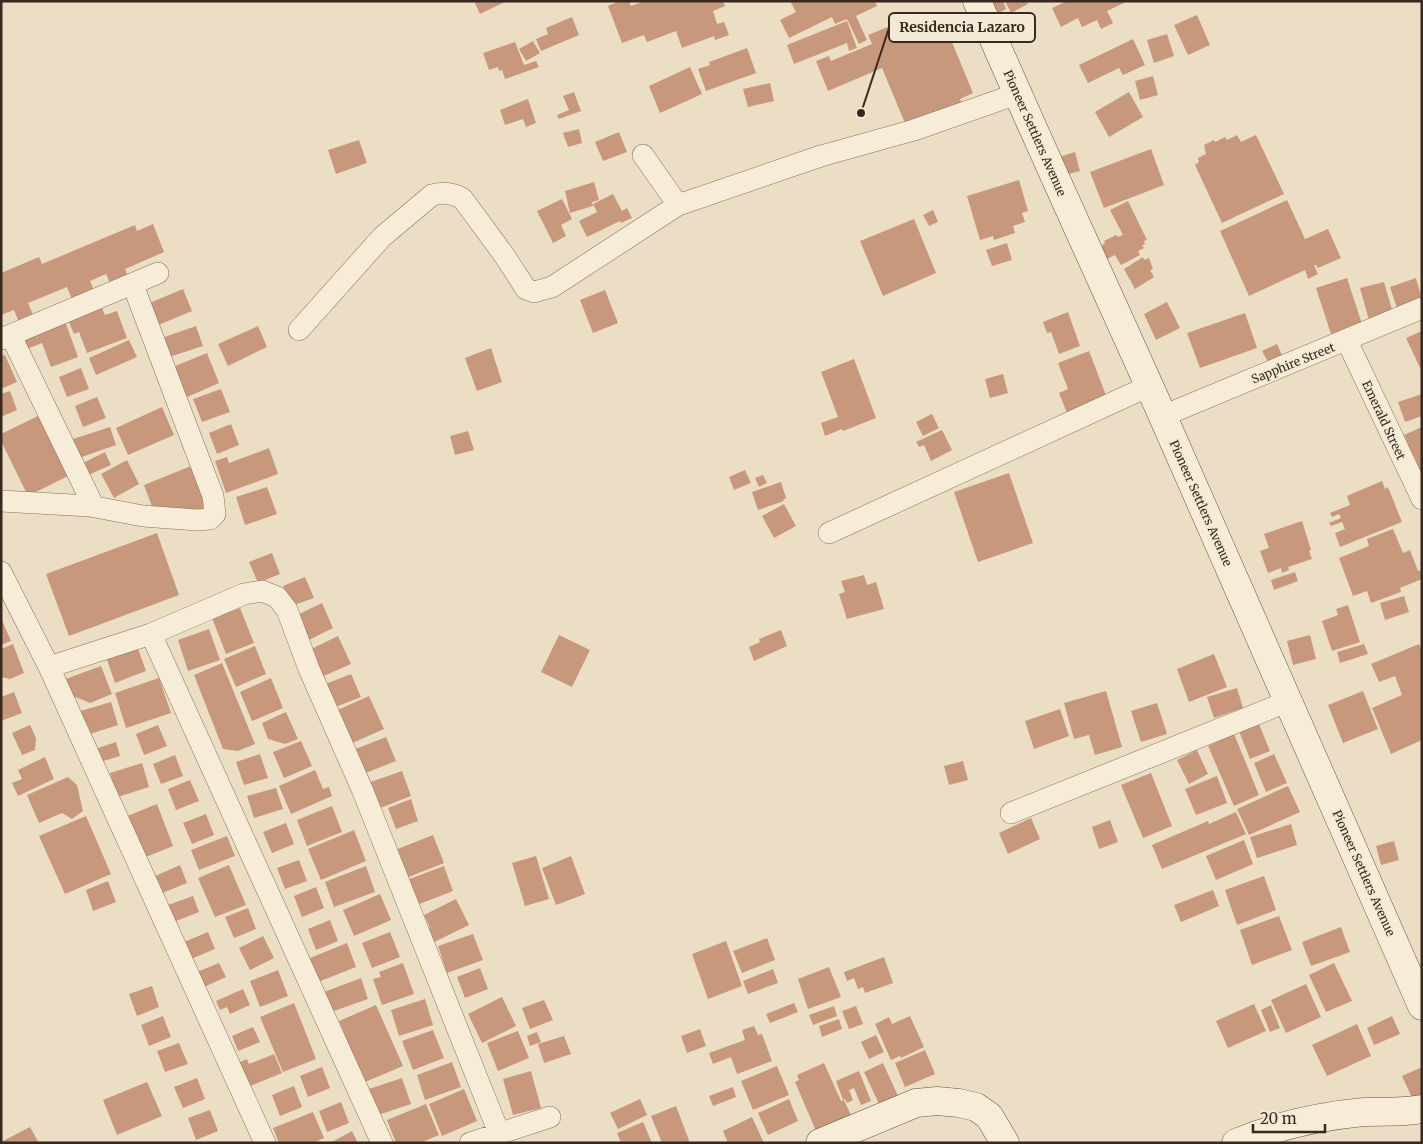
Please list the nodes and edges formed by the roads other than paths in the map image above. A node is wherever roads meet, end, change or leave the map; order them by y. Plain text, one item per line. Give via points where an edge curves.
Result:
1 (977, 1) edge
2 (1017, 94) junction
3 (643, 156) dead end
4 (678, 205) junction
5 (158, 273) dead end
6 (133, 285) junction
7 (1422, 308) edge
8 (299, 330) dead end
9 (6, 338) edge
10 (1347, 341) junction
11 (1149, 386) junction
12 (1163, 416) junction
13 (1422, 499) edge
14 (1, 501) edge
15 (94, 507) junction
16 (829, 533) dead end
17 (1, 572) edge
18 (151, 634) junction
19 (49, 667) junction
20 (1289, 700) junction
21 (1011, 813) dead end
22 (1422, 1006) edge
23 (1422, 1109) edge
24 (550, 1117) dead end
25 (499, 1133) junction
26 (266, 1143) edge
27 (382, 1143) edge
28 (470, 1143) edge
29 (820, 1143) edge
30 (1005, 1143) edge
31 (1236, 1143) edge

1 - 2 street, Pioneer Settlers Avenue
2 - 4 street
2 - 11 street, Pioneer Settlers Avenue
3 - 4 street
4 - 8 street via 552,287 534,292 526,289 462,198 452,193 432,195 382,237
5 - 6 street
6 - 9 street
6 - 15 street via 213,496 215,514 210,519 198,520 143,516
7 - 10 street, Sapphire Street
9 - 15 street
10 - 12 street, Sapphire Street
10 - 13 street, Emerald Street
11 - 12 street, Pioneer Settlers Avenue
11 - 16 street
12 - 20 street, Pioneer Settlers Avenue
14 - 15 street
17 - 19 street
18 - 19 street
18 - 25 street via 244,594 262,592 277,597 287,610
18 - 27 street
19 - 26 street
20 - 21 street
20 - 22 street, Pioneer Settlers Avenue
23 - 31 street via 1318,1119 1283,1126
24 - 25 street
25 - 28 street
29 - 30 street via 916,1103 937,1101 976,1107 989,1116

